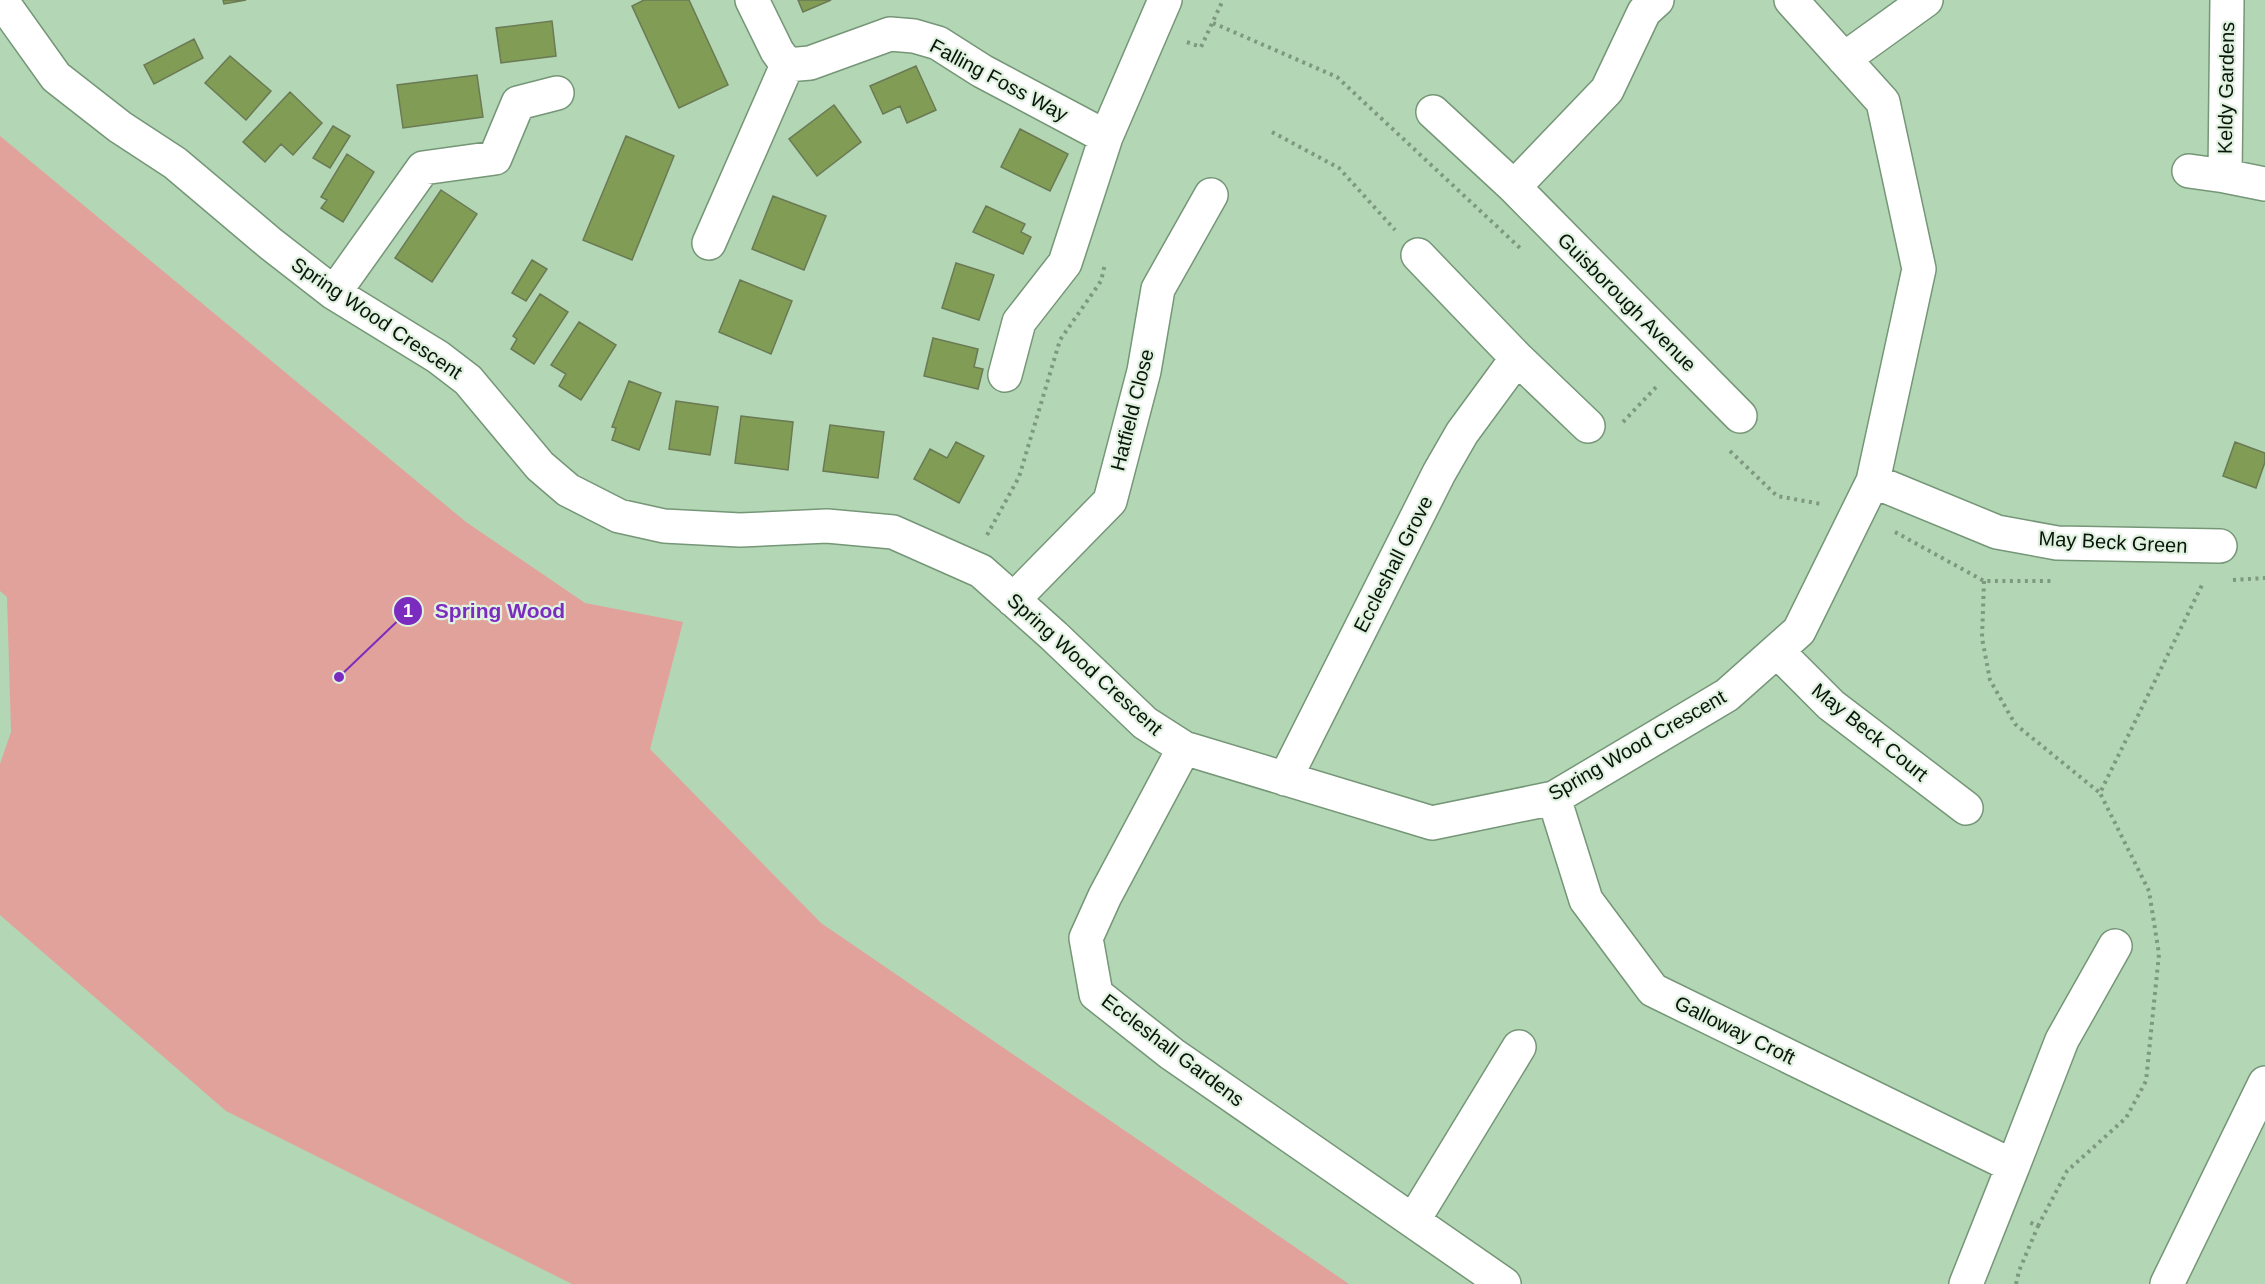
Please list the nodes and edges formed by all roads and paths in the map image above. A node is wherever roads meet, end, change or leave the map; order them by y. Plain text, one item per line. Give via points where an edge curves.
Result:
1 (1, 0) edge
2 (752, 0) edge
3 (1223, 0) edge
4 (1657, 0) edge
5 (1791, 0) edge
6 (1926, 0) edge
7 (2227, 0) edge
8 (1159, 14) edge
9 (1213, 23) junction
10 (1844, 59) junction
11 (787, 65) junction
12 (557, 93) dead end
13 (1433, 112) dead end
14 (1272, 132) dead end
15 (1106, 137) junction
16 (2189, 171) dead end
17 (2225, 176) junction
18 (2265, 184) edge
19 (1514, 188) junction
20 (1211, 195) dead end
21 (709, 243) dead end
22 (1527, 254) dead end
23 (1418, 255) joint
24 (1107, 260) dead end
25 (334, 293) junction
26 (1517, 358) junction
27 (1005, 375) dead end
28 (1652, 375) dead end
29 (1668, 391) dead end
30 (1740, 416) dead end
31 (1588, 426) dead end
32 (1727, 447) dead end
33 (1873, 481) junction
34 (1859, 512) junction
35 (2220, 546) dead end
36 (971, 566) junction
37 (1984, 581) dead end
38 (2203, 583) dead end
39 (1013, 600) junction
40 (1777, 651) junction
41 (1184, 748) junction
42 (1285, 779) junction
43 (2100, 793) junction
44 (1554, 798) junction
45 (1966, 808) dead end
46 (2115, 946) dead end
47 (1519, 1047) dead end
48 (2265, 1083) edge
49 (2013, 1166) junction
50 (1413, 1221) junction
51 (2037, 1226) dead end
52 (1504, 1284) edge
53 (1966, 1284) edge
54 (2167, 1284) edge

1 - 25 street, Spring Wood Crescent via 56,77 120,127 175,163
2 - 11 street
3 - 9 path
4 - 19 street via 1644,12 1606,90
5 - 10 street, Spring Wood Crescent
6 - 10 street
7 - 17 street, Keldy Gardens
8 - 9 path via 1201,47
8 - 15 street
9 - 22 path via 1337,77
10 - 33 street, Spring Wood Crescent via 1883,102 1919,269
11 - 15 street, Falling Foss Way via 810,63 890,34 914,36 938,43
11 - 21 street
12 - 25 street via 518,103 495,158 423,168
13 - 19 street, Guisborough Avenue
14 - 23 path via 1339,168
15 - 27 street via 1065,263 1019,322
16 - 17 street, Keldy Gardens
17 - 18 street, Keldy Gardens
19 - 30 street, Guisborough Avenue
20 - 39 street, Hatfield Close via 1158,289 1144,371 1110,501
23 - 26 street
24 - 36 path via 1101,281 1060,340 1019,477
25 - 36 street, Spring Wood Crescent via 468,380 540,466 568,490 619,516 664,526 741,530 827,526 893,532
26 - 31 street
26 - 42 street, Eccleshall Grove via 1438,473
28 - 29 path
32 - 34 path via 1777,496
33 - 34 street, Spring Wood Crescent
33 - 35 street, May Beck Green via 1997,532 2057,543
34 - 40 street, Spring Wood Crescent via 1799,631
36 - 39 street, Spring Wood Crescent
37 - 43 path via 1982,638 1990,680 2015,724
38 - 43 path
39 - 41 street, Spring Wood Crescent via 1145,723
40 - 44 street, Spring Wood Crescent via 1727,695
40 - 45 street, May Beck Court via 1831,705
41 - 42 street, Spring Wood Crescent
41 - 50 street, Eccleshall Gardens via 1086,938 1096,994 1172,1054
42 - 44 street, Spring Wood Crescent via 1432,823
43 - 51 path via 2149,891 2159,954 2146,1081 2126,1118 2067,1171
44 - 49 street, Galloway Croft via 1586,900 1653,990
46 - 49 street via 2062,1040
47 - 50 street
48 - 54 street
49 - 53 street
50 - 52 street, Eccleshall Gardens

